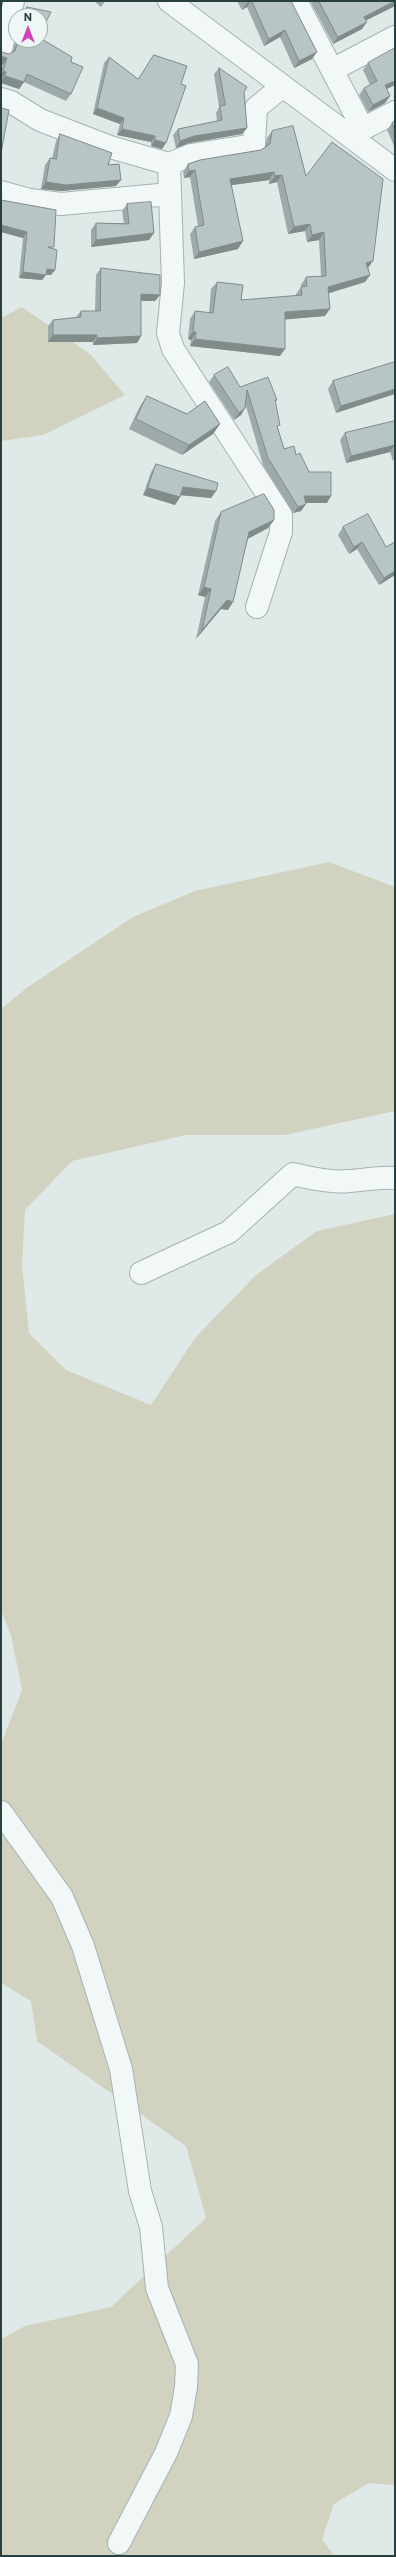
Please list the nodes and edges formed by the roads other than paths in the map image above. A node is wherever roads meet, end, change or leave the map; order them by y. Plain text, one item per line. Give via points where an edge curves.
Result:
1 (13, 1) edge
2 (169, 1) edge
3 (296, 1) edge
4 (395, 37) edge
5 (1, 49) edge
6 (332, 70) junction
7 (283, 86) junction
8 (1, 99) edge
9 (395, 112) edge
10 (356, 132) junction
11 (169, 164) junction
12 (395, 170) edge
13 (1, 192) edge
14 (170, 194) junction
15 (257, 607) dead end
16 (395, 1178) edge
17 (141, 1273) dead end
18 (1, 1812) edge
19 (119, 2544) dead end

1 - 5 street
2 - 7 street
3 - 6 street
4 - 6 street
6 - 10 street
7 - 10 street
7 - 11 street via 256,108 254,145 191,155
8 - 11 street via 11,102 40,120 110,147
9 - 10 street
10 - 12 street
11 - 14 street
13 - 14 street via 30,200 61,204
14 - 15 street via 173,283 168,333 173,349 281,515 280,532
16 - 17 street via 347,1182 318,1180 293,1174 229,1232
18 - 19 street via 62,1897 83,1946 121,2069 140,2191 151,2227 157,2288 187,2364 181,2416 166,2453

